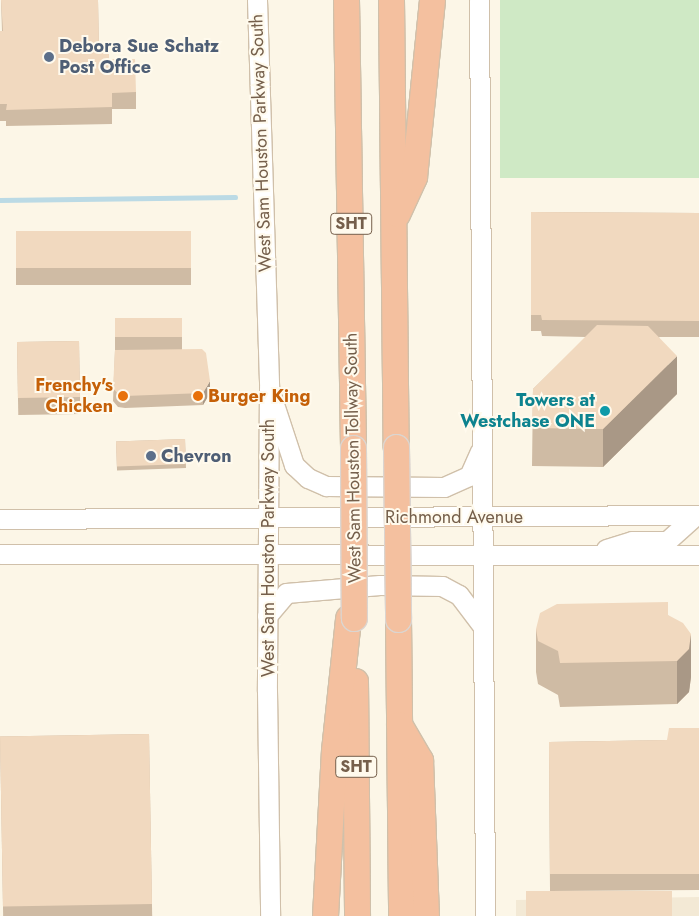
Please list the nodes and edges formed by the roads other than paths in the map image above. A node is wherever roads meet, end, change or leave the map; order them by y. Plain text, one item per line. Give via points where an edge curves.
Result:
1 (257, 0) edge
2 (346, 0) edge
3 (391, 0) edge
4 (432, 0) edge
5 (478, 0) edge
6 (394, 221) junction
7 (269, 390) junction
8 (482, 448) junction
9 (698, 515) edge
10 (268, 516) junction
11 (484, 516) junction
12 (0, 519) edge
13 (699, 544) edge
14 (0, 554) edge
15 (484, 554) junction
16 (592, 554) junction
17 (267, 555) junction
18 (679, 555) junction
19 (699, 555) edge
20 (267, 616) junction
21 (351, 618) junction
22 (482, 625) junction
23 (399, 724) junction
24 (270, 916) edge
25 (325, 916) edge
26 (357, 916) edge
27 (401, 916) edge
28 (426, 916) edge
29 (485, 916) edge

1 - 7 main road, West Sam Houston Parkway South
2 - 21 highway, West Sam Houston Tollway South / SHT, bridge via 354,558
3 - 6 highway, SHT
4 - 6 highway via 414,177
5 - 8 main road
6 - 23 highway, SHT, bridge
7 - 8 main road via 284,424 294,465 308,478 326,486 444,487 468,476
7 - 10 main road, West Sam Houston Parkway South
8 - 11 main road
9 - 11 main road, Richmond Avenue
9 - 16 main road via 667,541 632,540
10 - 11 main road, Richmond Avenue
10 - 12 main road, Richmond Avenue
10 - 17 main road, West Sam Houston Parkway South
11 - 15 main road
13 - 18 main road
14 - 17 main road, Richmond Avenue
15 - 16 main road, Richmond Avenue
15 - 17 main road, Richmond Avenue
15 - 22 main road
16 - 18 main road, Richmond Avenue
17 - 20 main road, West Sam Houston Parkway South
18 - 19 main road, Richmond Avenue
20 - 22 main road via 286,593 380,586 442,586 459,595
20 - 24 main road, West Sam Houston Parkway South
21 - 25 highway via 334,750
21 - 26 highway, SHT
22 - 29 main road
23 - 27 highway, SHT
23 - 28 highway via 420,760

